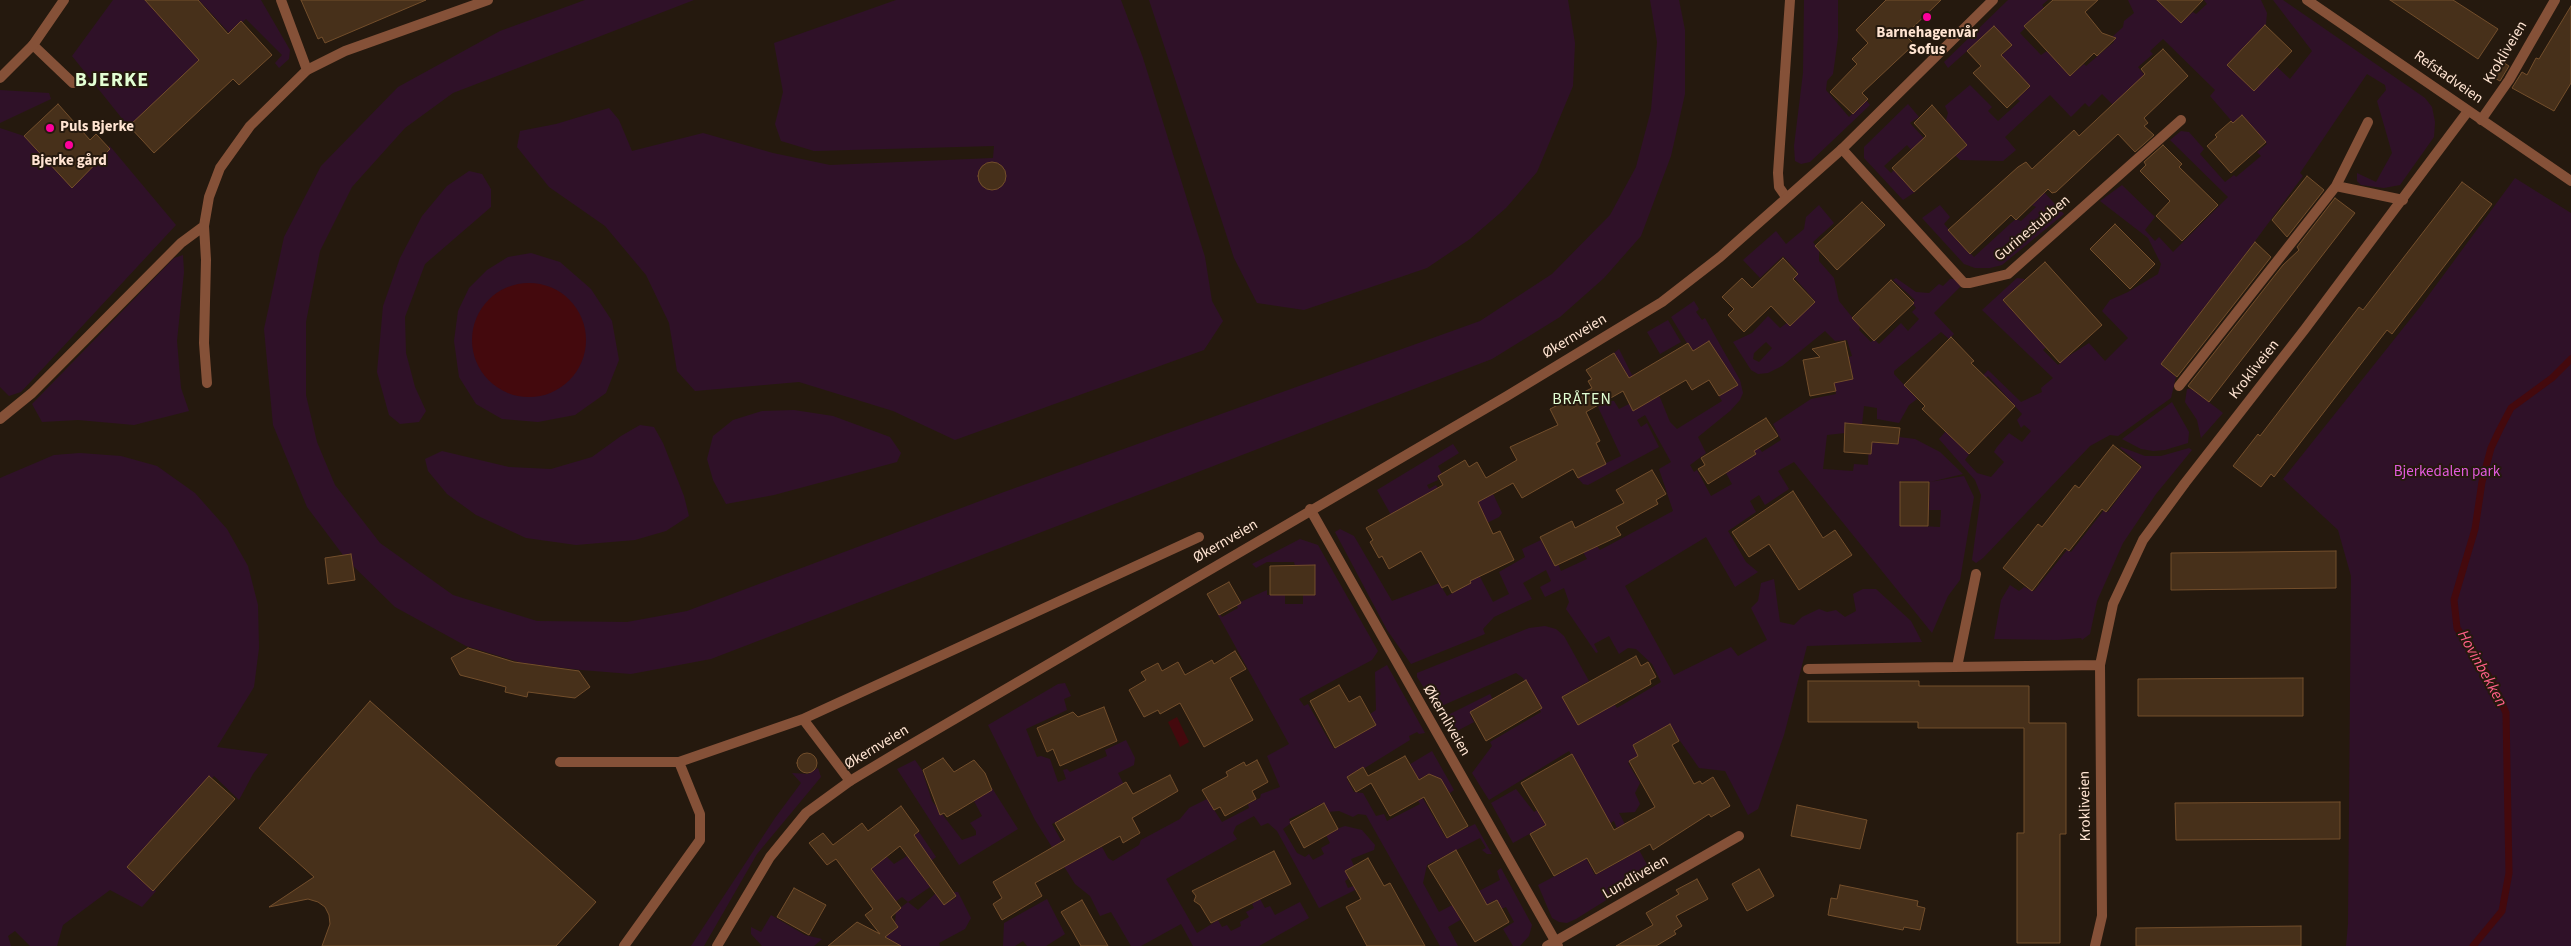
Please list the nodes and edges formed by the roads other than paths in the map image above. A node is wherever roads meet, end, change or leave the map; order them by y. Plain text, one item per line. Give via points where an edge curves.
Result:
1 (64, 0) edge
2 (282, 0) edge
3 (488, 0) edge
4 (1790, 0) edge
5 (1993, 0) edge
6 (2307, 0) edge
7 (2555, 0) edge
8 (33, 45) junction
9 (307, 70) junction
10 (0, 78) edge
11 (73, 83) dead end
12 (2468, 111) junction
13 (2181, 120) dead end
14 (2481, 120) junction
15 (2368, 122) dead end
16 (1842, 149) junction
17 (2571, 181) edge
18 (2336, 186) junction
19 (1786, 197) junction
20 (2403, 200) junction
21 (204, 226) junction
22 (207, 383) dead end
23 (2179, 386) dead end
24 (2, 413) edge
25 (1310, 510) junction
26 (1199, 537) dead end
27 (1976, 574) dead end
28 (2100, 664) junction
29 (1957, 667) junction
30 (1808, 669) dead end
31 (803, 719) junction
32 (560, 762) dead end
33 (679, 762) junction
34 (850, 781) junction
35 (1739, 836) dead end
36 (1553, 944) edge
37 (624, 946) edge
38 (717, 946) edge
39 (2095, 946) edge

1 - 8 street
2 - 9 street
3 - 9 street via 345,50
4 - 19 street via 1778,174 1779,187
5 - 16 street, Økernveien
6 - 12 street, Refstadveien
7 - 14 street, Krokliveien via 2509,80
8 - 10 street
8 - 11 street
9 - 21 street via 250,126 220,168 209,197
12 - 14 street, Refstadveien
12 - 20 street, Krokliveien
13 - 16 street, Gurinestubben via 2008,274 1970,283 1964,283
14 - 17 street, Refstadveien
15 - 18 street
16 - 19 street, Økernveien
18 - 20 street
18 - 23 street
19 - 25 street, Økernveien via 1720,257 1662,302
20 - 28 street, Krokliveien via 2143,540 2112,604
21 - 22 street
21 - 24 street via 181,243 32,393
25 - 34 street, Økernveien
25 - 36 street, Økernliveien
26 - 31 street
27 - 29 street
28 - 29 street
28 - 39 street, Krokliveien via 2102,916
29 - 30 street
31 - 33 street
31 - 34 street
32 - 33 street
33 - 37 street via 700,814 700,840
34 - 38 street, Økernveien via 806,813 770,856
35 - 36 street, Lundliveien

